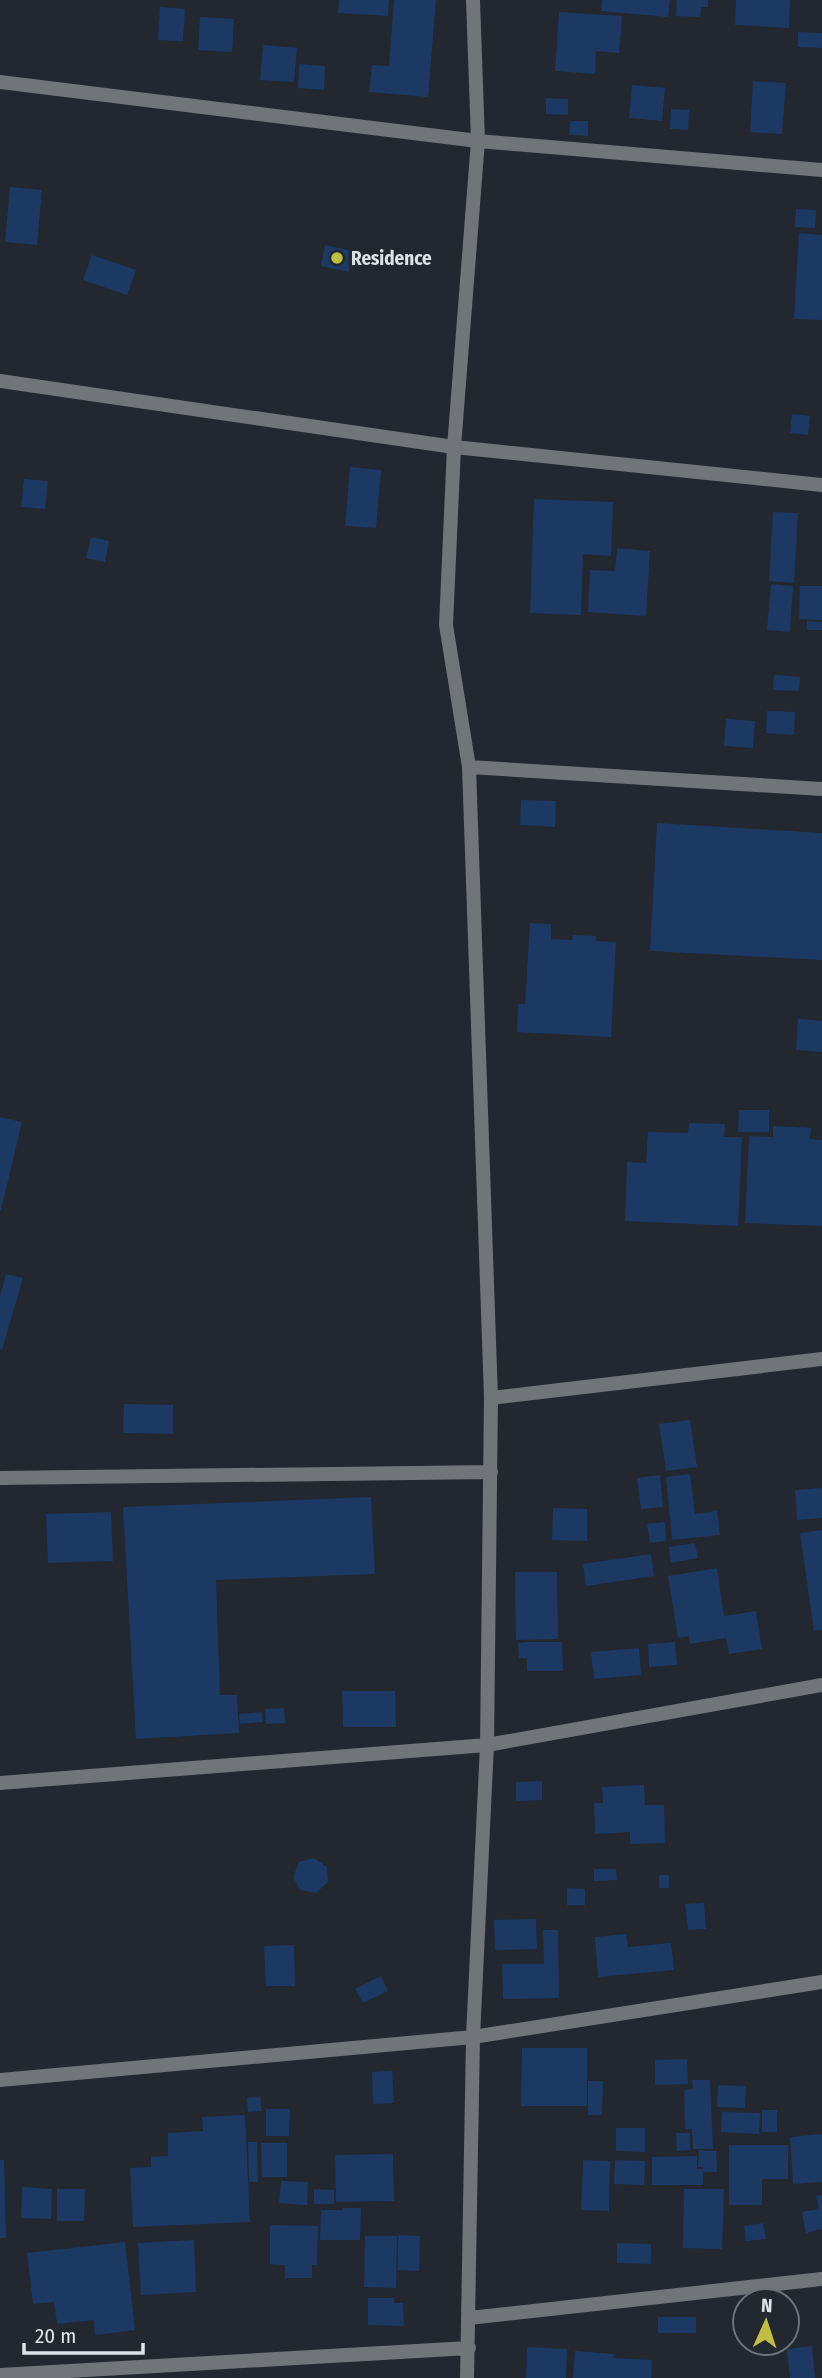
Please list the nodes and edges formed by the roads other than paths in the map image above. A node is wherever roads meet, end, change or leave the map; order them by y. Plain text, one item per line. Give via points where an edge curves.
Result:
1 (473, 0) edge
2 (0, 82) edge
3 (478, 141) junction
4 (822, 170) edge
5 (0, 381) edge
6 (454, 447) junction
7 (822, 485) edge
8 (469, 767) junction
9 (822, 789) edge
10 (822, 1359) edge
11 (491, 1398) junction
12 (491, 1472) junction
13 (0, 1478) edge
14 (822, 1685) edge
15 (487, 1745) junction
16 (0, 1783) edge
17 (822, 1982) edge
18 (473, 2037) junction
19 (0, 2080) edge
20 (822, 2279) edge
21 (469, 2318) junction
22 (469, 2348) junction
23 (0, 2375) edge
24 (467, 2378) edge

1 - 3 street
2 - 3 street
3 - 4 street
3 - 6 street
5 - 6 street
6 - 7 street
6 - 8 street via 446,625
8 - 9 street
8 - 11 street
10 - 11 street
11 - 12 street
12 - 13 street
12 - 15 street
14 - 15 street
15 - 16 street
15 - 18 street
17 - 18 street
18 - 19 street
18 - 21 street
20 - 21 street
21 - 22 street
22 - 23 street
22 - 24 street

